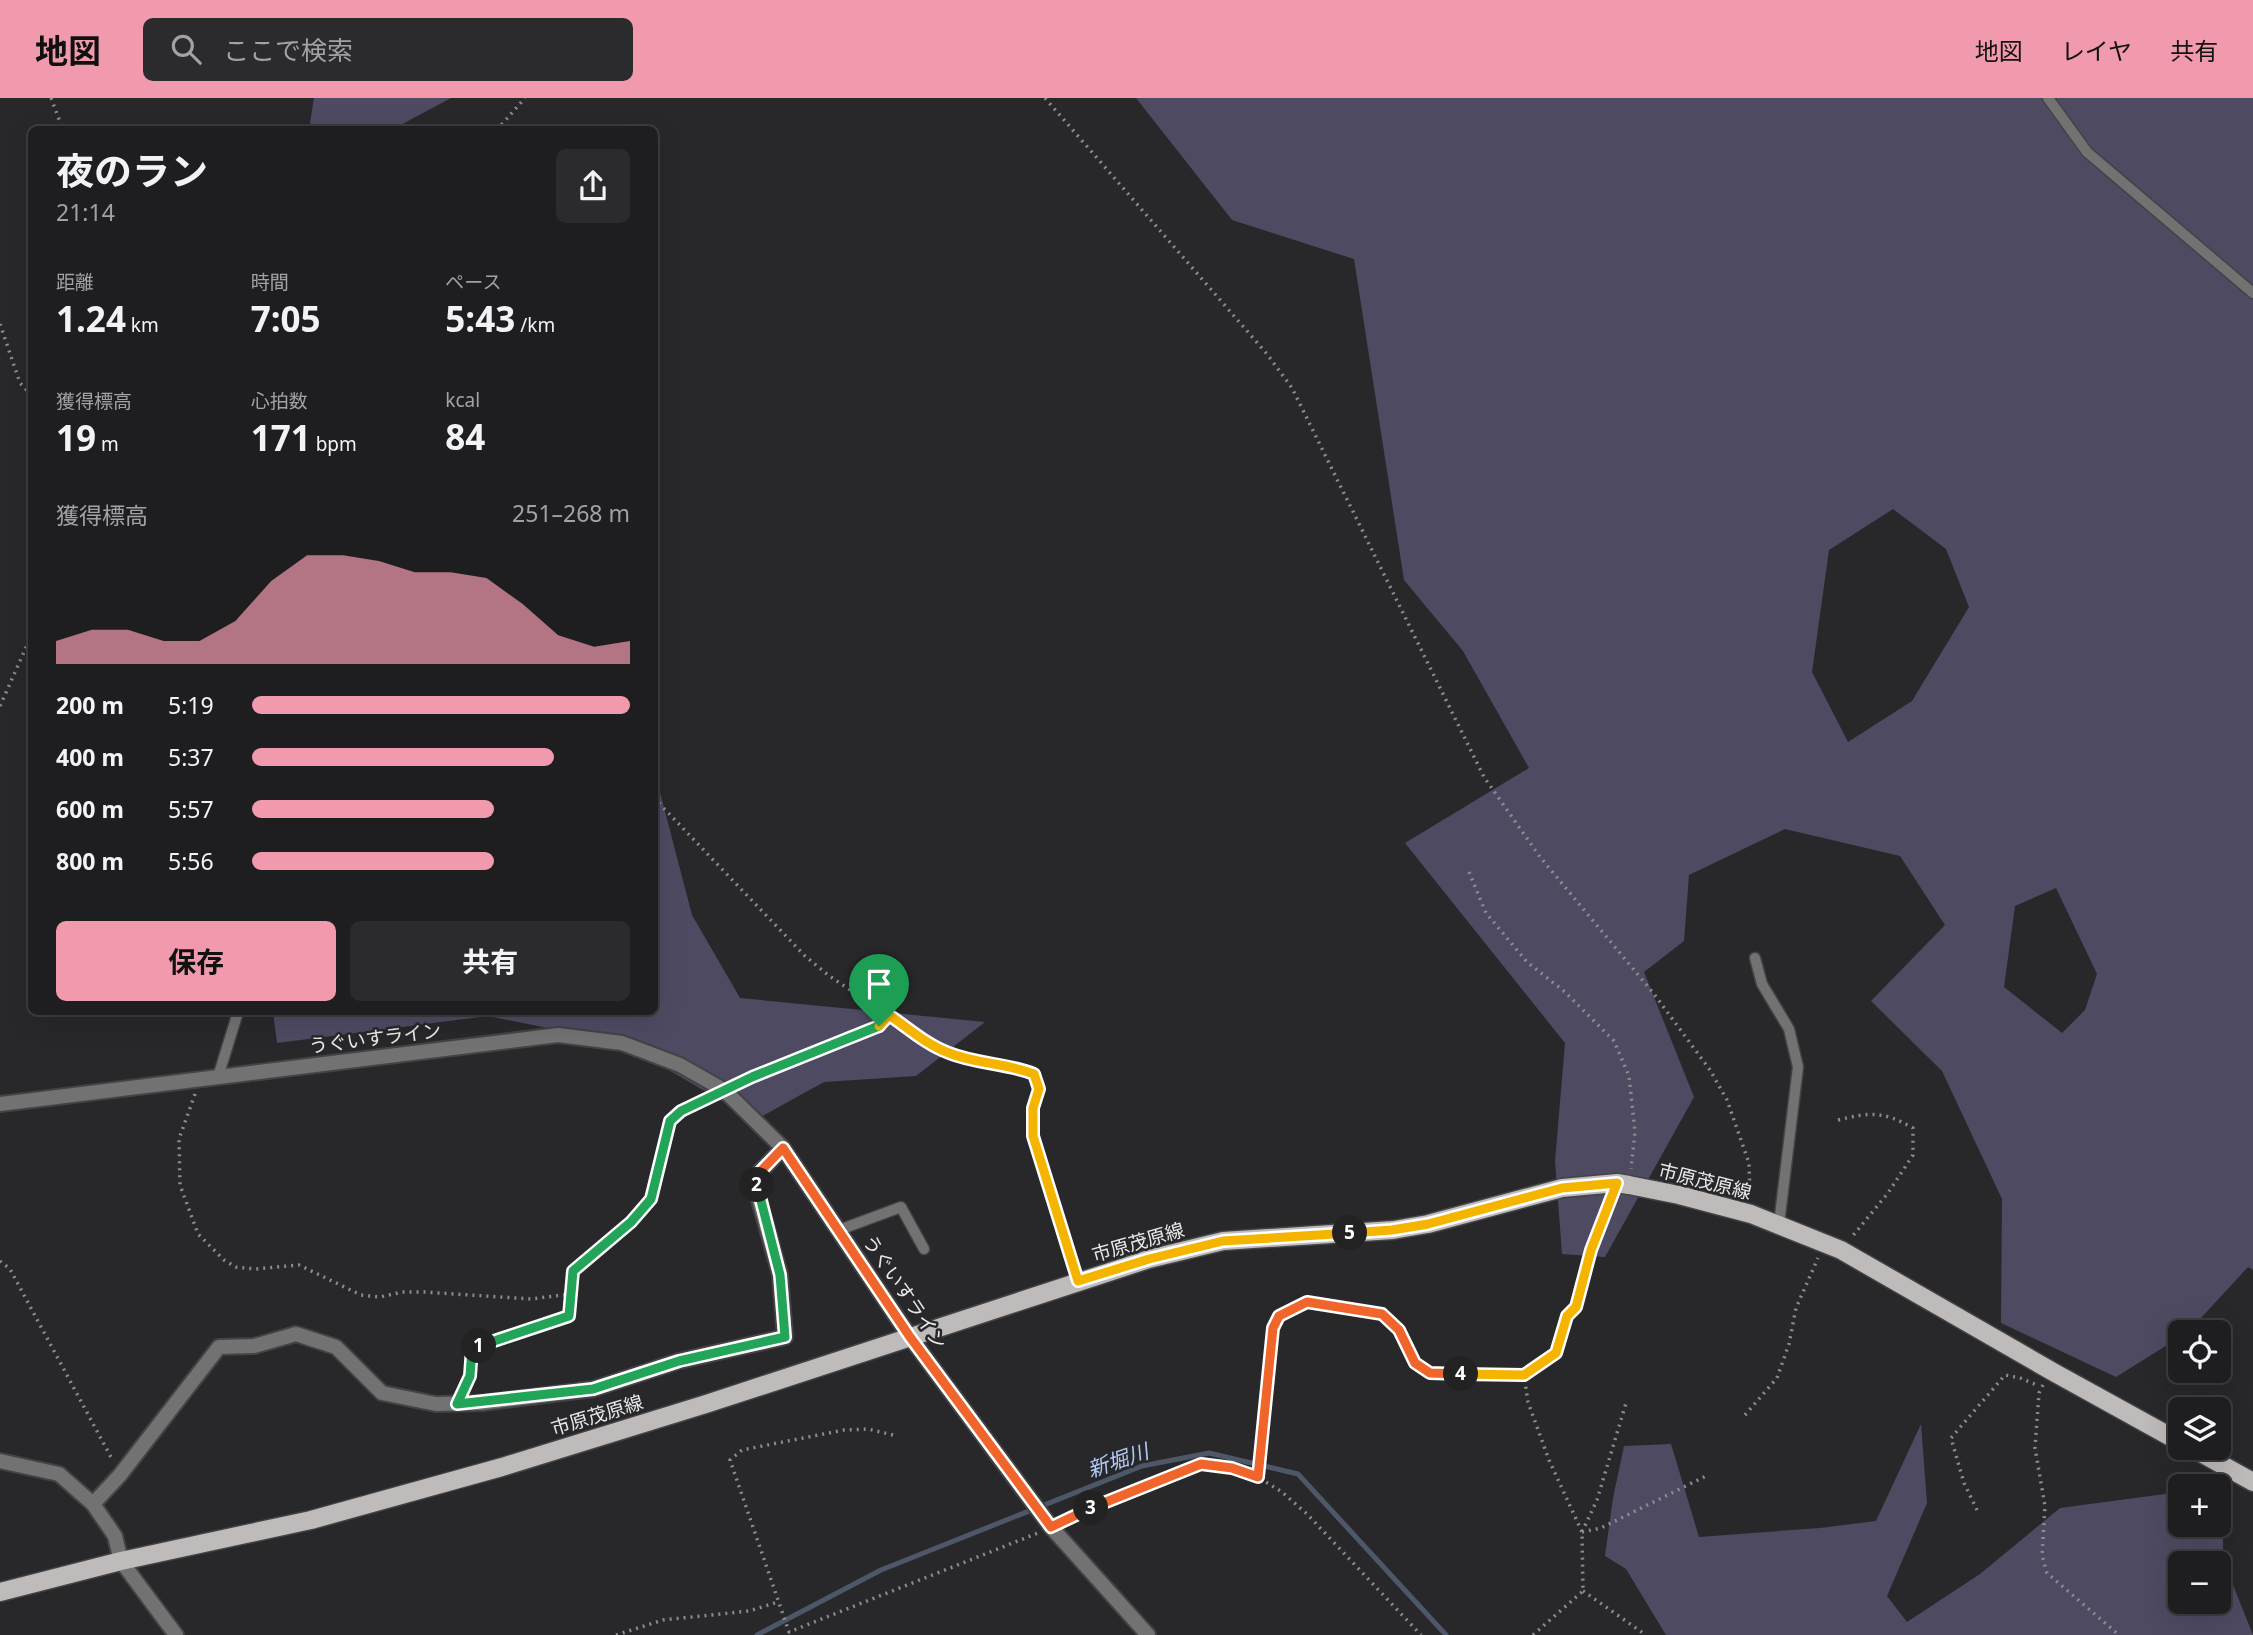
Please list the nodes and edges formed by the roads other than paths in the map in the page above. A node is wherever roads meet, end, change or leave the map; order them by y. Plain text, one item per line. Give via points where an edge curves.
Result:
1 (2048, 98) edge
2 (2253, 293) edge
3 (1755, 958) dead end
4 (237, 1015) edge
5 (218, 1077) junction
6 (0, 1104) edge
7 (783, 1148) junction
8 (1779, 1224) junction
9 (839, 1230) junction
10 (924, 1249) dead end
11 (910, 1337) junction
12 (2168, 1435) edge
13 (2213, 1460) edge
14 (0, 1461) edge
15 (2253, 1482) edge
16 (93, 1504) junction
17 (121, 1561) junction
18 (0, 1592) edge
19 (176, 1635) edge
20 (1148, 1635) edge

1 - 2 lane via 2087,152
3 - 8 lane via 1762,984 1789,1029 1798,1066
4 - 5 lane
5 - 6 street, うぐいすライン
5 - 7 street, うぐいすライン via 558,1035 622,1043 680,1065 724,1090
7 - 9 street, うぐいすライン
7 - 16 street via 756,1176 780,1275 785,1337 679,1361 593,1389 457,1404 382,1393 336,1348 296,1334 254,1346 219,1347
8 - 11 main road, 市原茂原線 via 1623,1184 1562,1188 1392,1230 1223,1241 1149,1259
8 - 12 main road, 市原茂原線 via 1833,1247
9 - 10 lane via 901,1207
9 - 11 street, うぐいすライン
11 - 17 main road, 市原茂原線 via 502,1467 312,1520
11 - 20 street, うぐいすライン via 1051,1527
13 - 15 main road
14 - 16 street via 59,1474
16 - 17 street via 115,1536
17 - 18 main road, 市原茂原線
17 - 19 street

